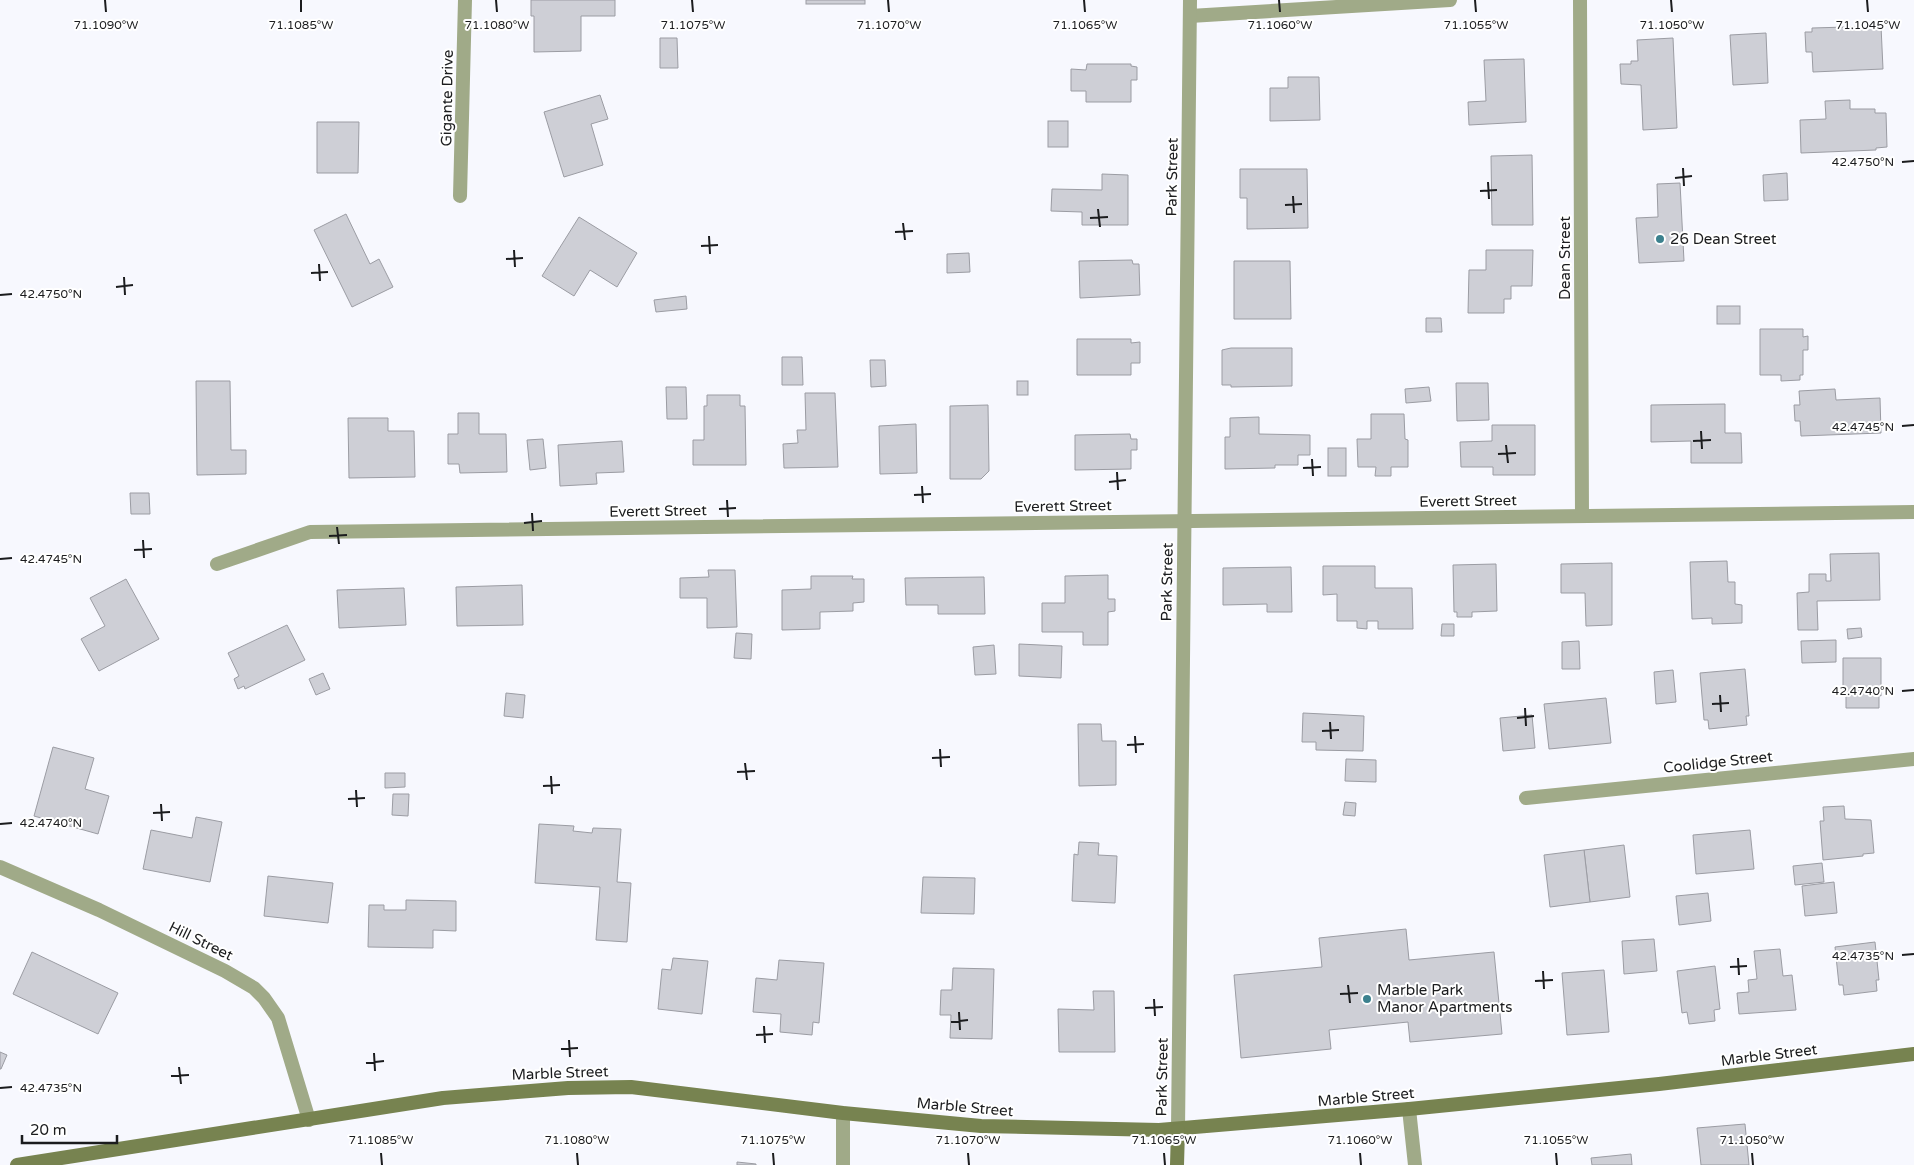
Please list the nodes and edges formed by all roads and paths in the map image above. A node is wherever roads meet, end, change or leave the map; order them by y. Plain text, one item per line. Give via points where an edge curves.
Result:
1 (465, 0) edge
2 (1190, 0) edge
3 (1450, 0) edge
4 (1580, 0) edge
5 (1190, 16) junction
6 (460, 196) dead end
7 (1914, 512) edge
8 (1582, 516) junction
9 (1184, 521) junction
10 (217, 564) dead end
11 (1914, 759) edge
12 (1526, 798) dead end
13 (0, 867) edge
14 (1914, 1054) edge
15 (1410, 1109) junction
16 (843, 1113) junction
17 (309, 1120) junction
18 (1178, 1130) junction
19 (17, 1165) edge
20 (844, 1165) edge
21 (1177, 1165) edge
22 (1416, 1165) edge

1 - 6 street, Gigante Drive
2 - 5 street, Park Street
3 - 5 street
4 - 8 street, Dean Street
5 - 9 street, Park Street
7 - 8 street, Everett Street
8 - 9 street, Everett Street
9 - 10 street, Everett Street via 310,532
9 - 18 street, Park Street
11 - 12 street, Coolidge Street
13 - 17 street, Hill Street via 108,915 254,988 278,1018
14 - 15 main road, Marble Street
15 - 18 main road, Marble Street
15 - 22 street
16 - 17 main road, Marble Street via 631,1087 599,1087 507,1091 444,1098
16 - 18 main road, Marble Street via 1015,1128
16 - 20 street
17 - 19 main road, Marble Street
18 - 21 main road, Park Street

